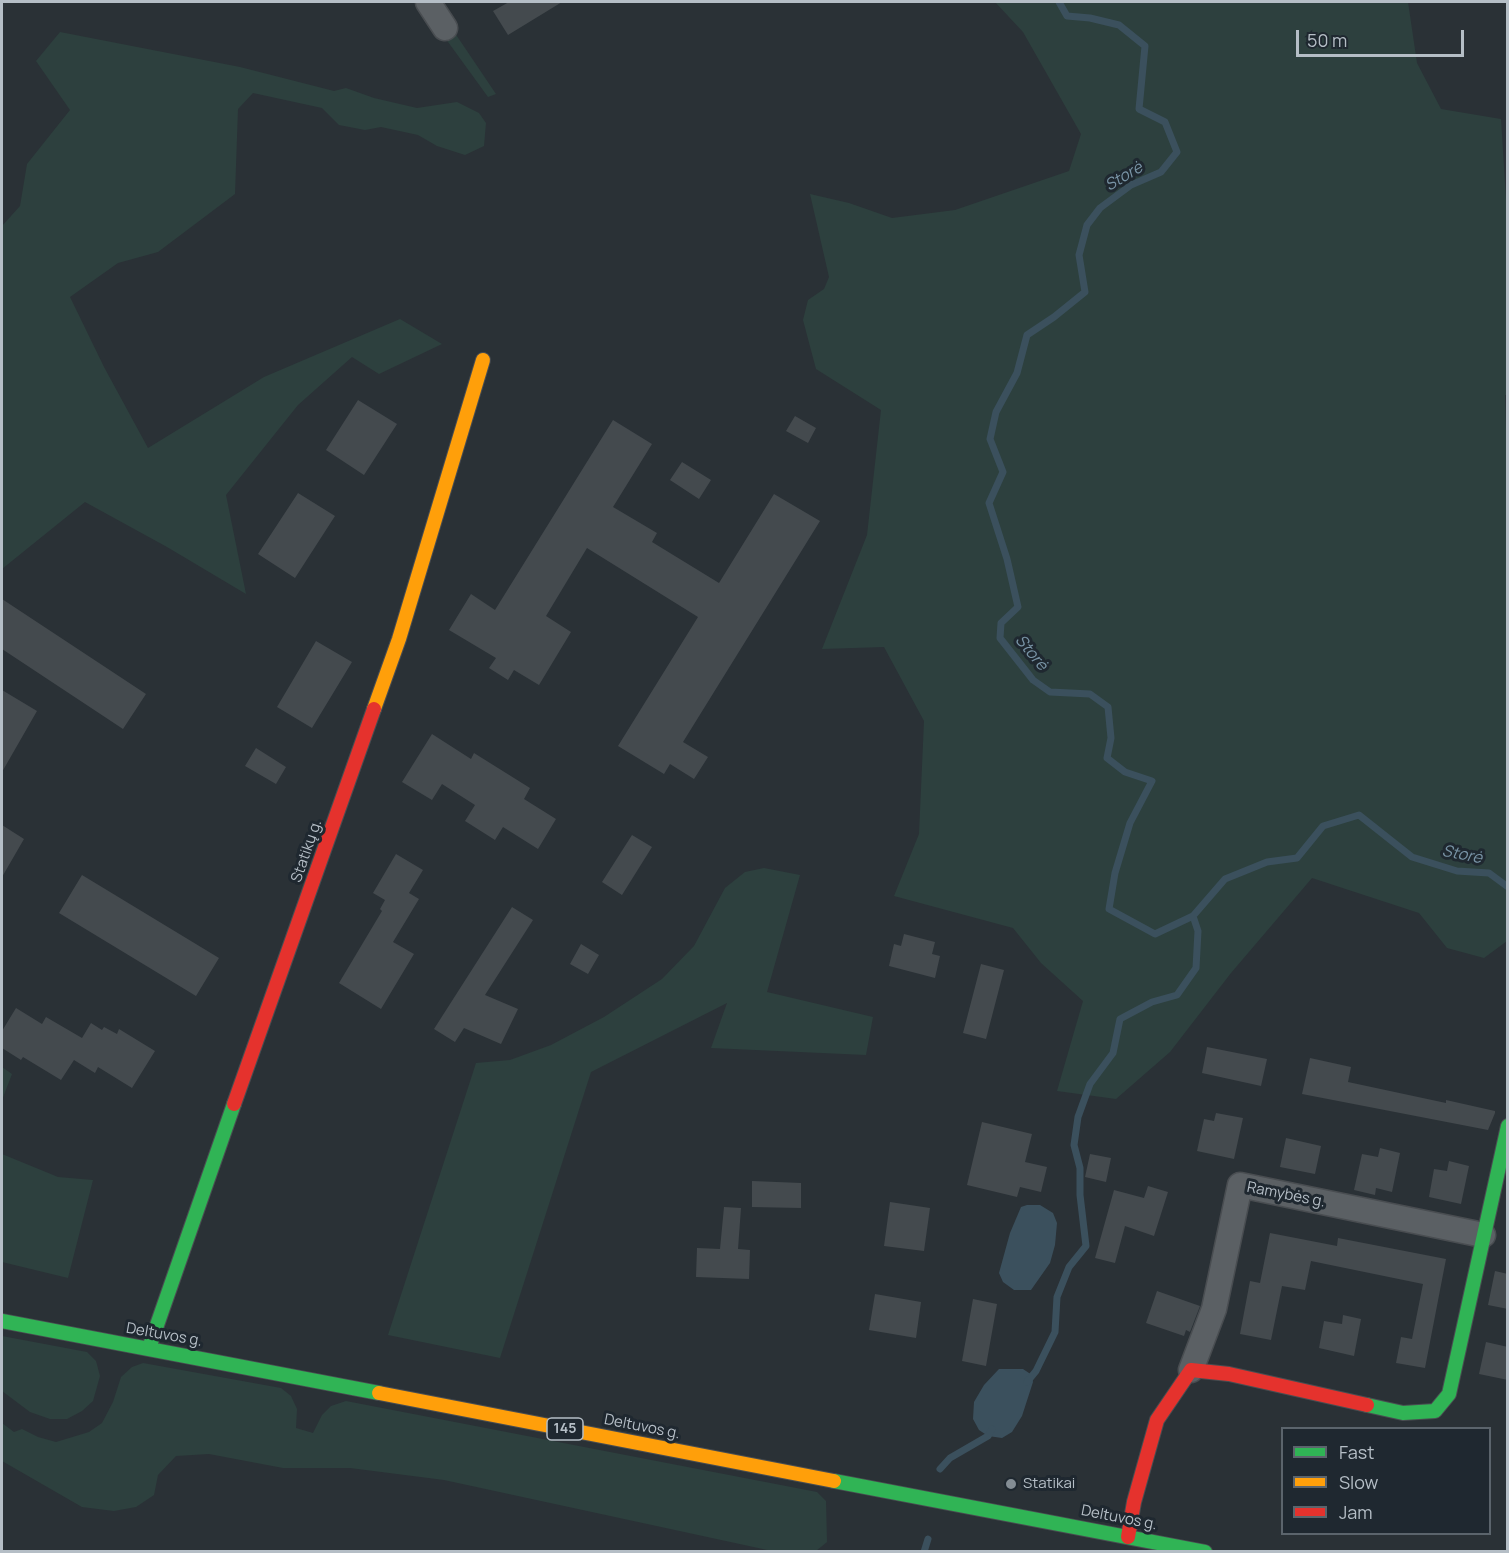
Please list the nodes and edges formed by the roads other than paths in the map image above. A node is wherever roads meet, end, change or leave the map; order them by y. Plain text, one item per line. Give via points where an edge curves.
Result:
1 (428, 2) edge
2 (445, 28) dead end
3 (483, 360) dead end
4 (1508, 1126) edge
5 (1483, 1235) junction
6 (2, 1321) edge
7 (148, 1348) junction
8 (1191, 1370) junction
9 (1128, 1537) junction
10 (1205, 1551) edge

1 - 2 street
3 - 7 street, Statikų g. via 399,639
4 - 5 street
5 - 8 street via 1449,1394 1435,1411 1403,1413 1229,1374
5 - 8 street, Ramybės g. via 1240,1185 1214,1309
6 - 7 street, Deltuvos g. / 145
7 - 9 street, Deltuvos g. / 145
8 - 9 street, Ramybės g. via 1157,1420
9 - 10 street, Deltuvos g. / 145

